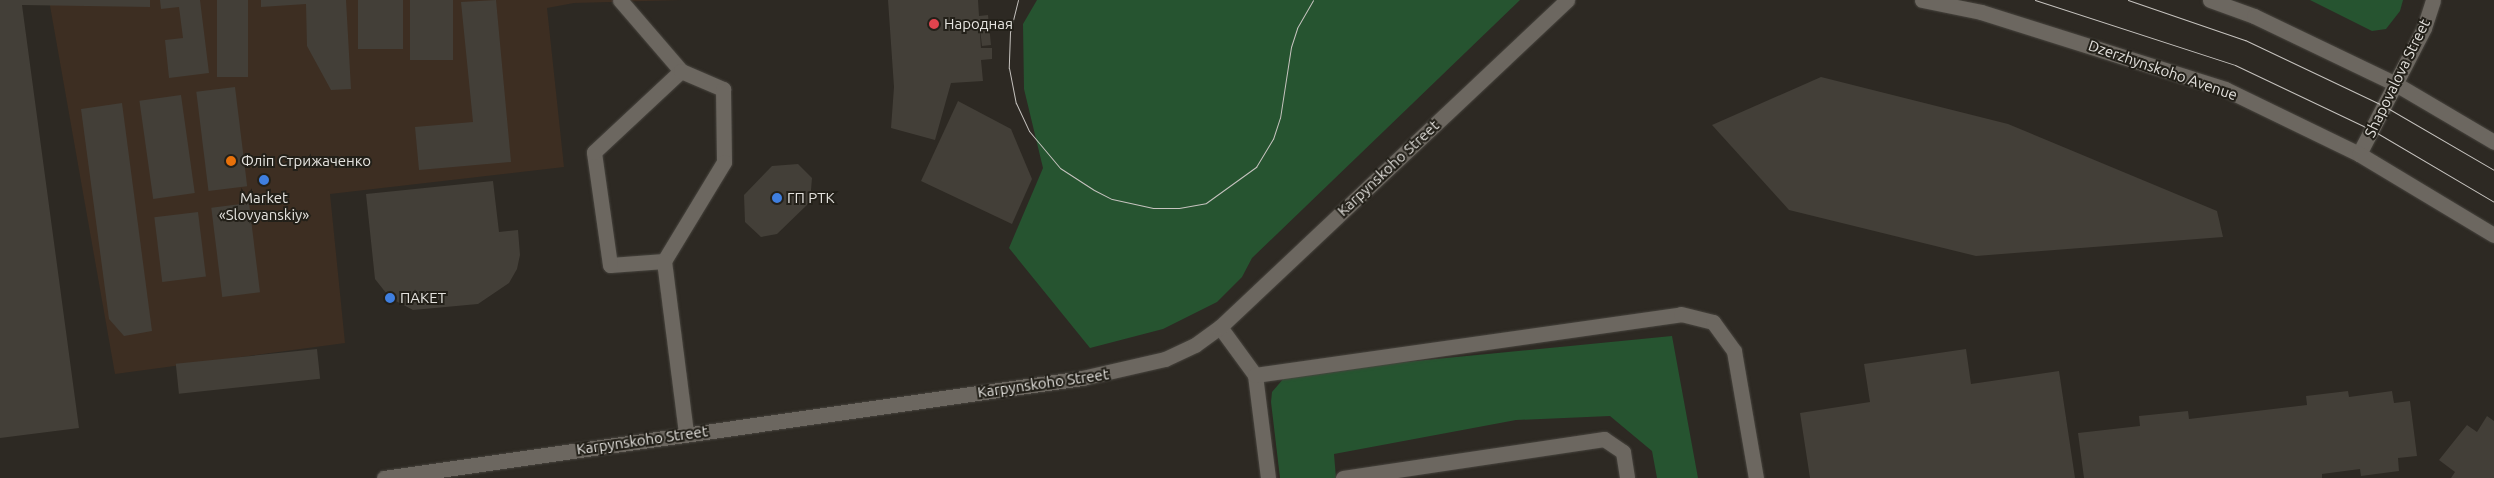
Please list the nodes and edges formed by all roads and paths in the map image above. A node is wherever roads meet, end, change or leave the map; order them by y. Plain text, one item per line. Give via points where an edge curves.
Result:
1 (620, 0) edge
2 (1567, 0) edge
3 (1922, 0) edge
4 (2210, 0) edge
5 (2433, 0) edge
6 (681, 71) junction
7 (2394, 83) junction
8 (2494, 142) edge
9 (2359, 154) junction
10 (2494, 235) edge
11 (664, 261) junction
12 (1220, 327) junction
13 (1255, 375) junction
14 (686, 433) junction
15 (384, 478) edge
16 (1268, 478) edge
17 (1343, 478) edge
18 (1627, 478) edge
19 (1756, 478) edge

1 - 6 street
2 - 12 street, Karpynskoho Street
3 - 9 street, Dzerzhynskoho Avenue via 1981,12 2225,89
4 - 7 street via 2254,16
5 - 7 street, Shapovalova Street via 2424,28
6 - 11 street via 723,89 724,162
6 - 11 street via 594,152 610,264
7 - 8 street
7 - 9 street, Shapovalova Street
9 - 10 street, Dzerzhynskoho Avenue
11 - 14 street
12 - 13 street
12 - 14 street, Karpynskoho Street via 1195,345 1165,359 1128,370
13 - 16 street
13 - 19 street via 1681,314 1713,322 1734,350
14 - 15 street, Karpynskoho Street
17 - 18 street via 1604,439 1624,452

